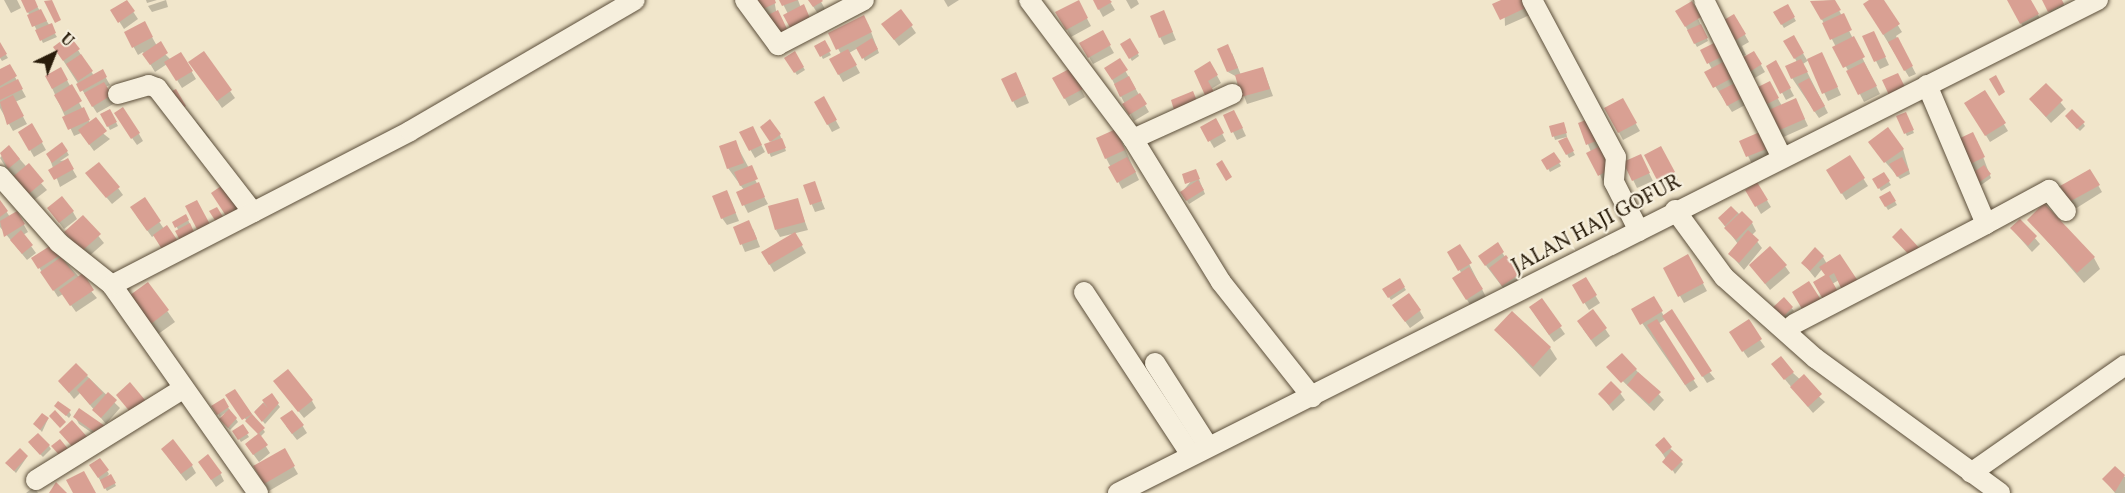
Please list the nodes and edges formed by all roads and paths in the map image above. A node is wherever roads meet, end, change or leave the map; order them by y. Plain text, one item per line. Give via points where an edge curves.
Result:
1 (635, 0) edge
2 (745, 0) edge
3 (864, 0) edge
4 (1029, 0) edge
5 (1532, 0) edge
6 (1704, 0) edge
7 (2098, 0) edge
8 (1927, 85) junction
9 (118, 94) dead end
10 (1232, 94) dead end
11 (1133, 140) junction
12 (1782, 158) junction
13 (0, 176) edge
14 (1675, 210) junction
15 (2066, 211) dead end
16 (253, 212) junction
17 (1986, 224) junction
18 (1639, 231) junction
19 (112, 285) junction
20 (1084, 292) dead end
21 (1794, 324) dead end
22 (1155, 363) dead end
23 (2125, 365) edge
24 (183, 389) junction
25 (1312, 397) junction
26 (1200, 451) junction
27 (1971, 473) junction
28 (36, 480) dead end
29 (258, 493) edge
30 (1118, 493) edge
31 (2000, 493) edge

1 - 16 street via 410,131
2 - 3 street via 778,45
4 - 11 street
5 - 18 street via 1616,157 1614,182
6 - 12 street
7 - 8 street, JALAN HAJI GOFUR
8 - 12 street, JALAN HAJI GOFUR
8 - 17 street
9 - 16 street via 149,85 157,88
10 - 11 street
11 - 25 street via 1221,282
12 - 14 street, JALAN HAJI GOFUR
13 - 19 street via 59,243
14 - 18 street, JALAN HAJI GOFUR
14 - 27 street via 1724,277 1815,358
15 - 17 street via 2049,190
16 - 19 street
17 - 21 street
18 - 25 street, JALAN HAJI GOFUR
19 - 24 street
20 - 26 street
22 - 26 street
23 - 27 street
24 - 28 street
24 - 29 street
25 - 26 street, JALAN HAJI GOFUR
26 - 30 street, JALAN HAJI GOFUR
27 - 31 street

